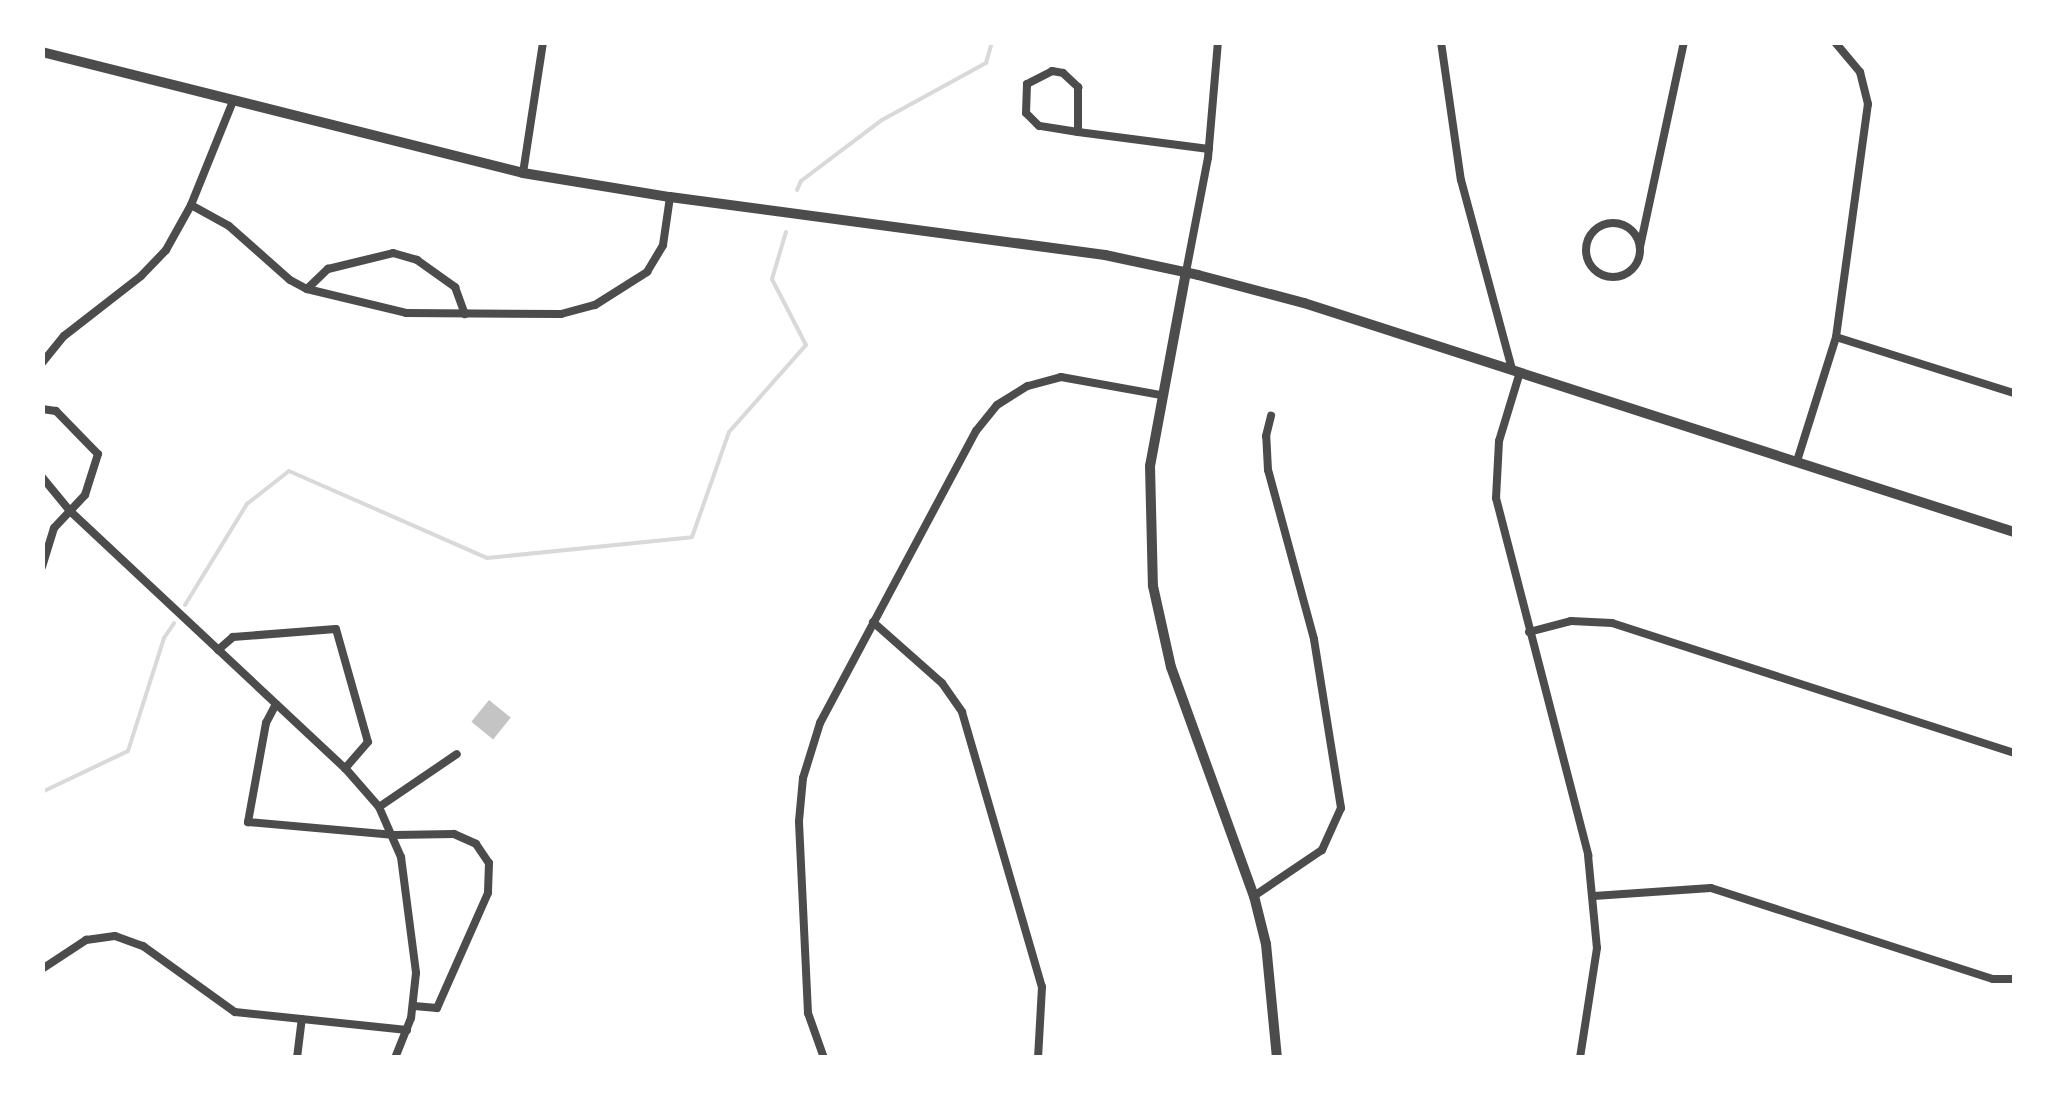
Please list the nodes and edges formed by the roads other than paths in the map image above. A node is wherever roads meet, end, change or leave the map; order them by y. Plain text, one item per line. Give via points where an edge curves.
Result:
1 (543, 42) edge
2 (1218, 42) edge
3 (1441, 42) edge
4 (1684, 42) edge
5 (1834, 42) edge
6 (42, 52) edge
7 (233, 101) junction
8 (1078, 132) junction
9 (1209, 149) junction
10 (523, 173) junction
11 (670, 198) junction
12 (191, 205) junction
13 (1640, 247) junction
14 (1186, 272) junction
15 (306, 289) junction
16 (466, 314) junction
17 (1836, 337) junction
18 (42, 363) edge
19 (1516, 370) junction
20 (2014, 393) edge
21 (1160, 396) junction
22 (42, 409) edge
23 (1272, 416) dead end
24 (1797, 461) junction
25 (42, 478) edge
26 (70, 511) junction
27 (2014, 532) edge
28 (42, 568) edge
29 (873, 622) junction
30 (1529, 632) junction
31 (218, 650) junction
32 (276, 704) junction
33 (2014, 753) edge
34 (457, 754) dead end
35 (344, 768) junction
36 (379, 808) junction
37 (394, 836) junction
38 (1254, 896) junction
39 (1594, 896) junction
40 (42, 969) edge
41 (2014, 979) edge
42 (414, 1006) junction
43 (302, 1019) junction
44 (408, 1030) junction
45 (297, 1058) edge
46 (395, 1058) edge
47 (824, 1058) edge
48 (1038, 1058) edge
49 (1277, 1058) edge
50 (1580, 1058) edge

1 - 10 street
2 - 9 street
3 - 19 street via 1461,180
4 - 13 street
5 - 17 street via 1860,72 1868,104
6 - 7 street
7 - 10 street
7 - 12 street
8 - 8 street via 1031,120 1023,103 1034,78 1052,71 1072,79 1080,97
8 - 9 street
9 - 14 street
10 - 11 street
11 - 14 street
11 - 16 street via 655,262 604,301 560,314
12 - 15 street via 229,226
12 - 18 street via 152,267 64,336
13 - 13 street via 1632,230 1613,223 1595,230 1586,256 1595,270 1615,277 1631,271
14 - 19 street
14 - 21 street
15 - 16 street via 406,313
15 - 16 street via 328,269 393,253 417,260 455,287
17 - 20 street
17 - 24 street
19 - 24 street
19 - 30 street via 1499,441 1496,498
21 - 29 street via 1061,378 1028,386 998,405 976,431
21 - 38 street via 1148,503 1159,622
22 - 26 street via 56,411 98,454 84,494
23 - 38 street via 1268,470 1314,639 1341,808 1322,850
24 - 27 street
25 - 26 street
26 - 28 street via 54,528
26 - 31 street
29 - 47 street via 820,724 800,806 808,1013
29 - 48 street via 942,682 962,712 1038,969 1044,1013
30 - 33 street via 1571,621 1612,622
30 - 39 street via 1579,812
31 - 32 street
31 - 35 street via 233,637 336,629 368,742
32 - 35 street
32 - 37 street via 266,723 248,822
34 - 36 street
35 - 36 street
36 - 37 street
37 - 42 street via 412,920
37 - 42 street via 466,837 483,852 491,874 437,1008
38 - 49 street via 1274,988
39 - 41 street via 1722,890 1993,979
39 - 50 street via 1594,980
40 - 43 street via 86,940 116,936 144,946 224,1007
42 - 44 street
43 - 44 street
43 - 45 street
44 - 46 street

